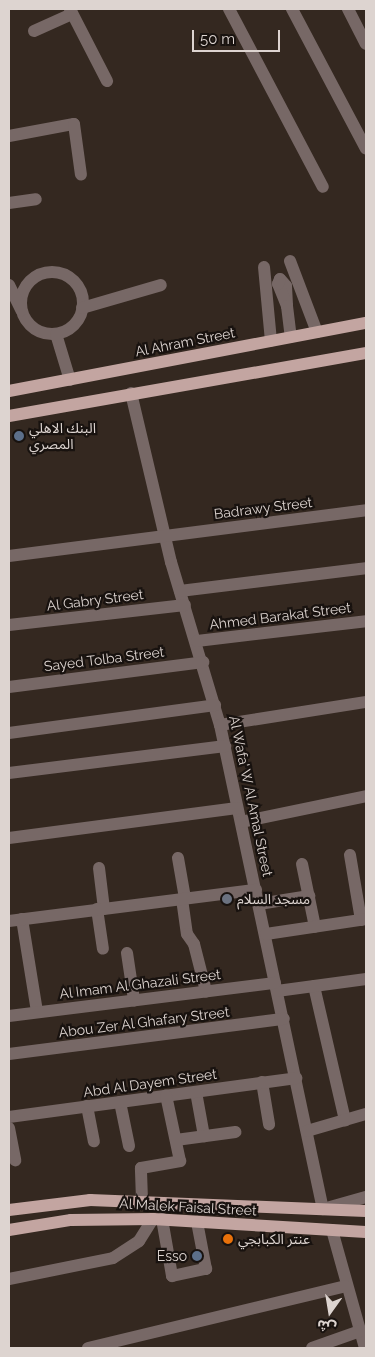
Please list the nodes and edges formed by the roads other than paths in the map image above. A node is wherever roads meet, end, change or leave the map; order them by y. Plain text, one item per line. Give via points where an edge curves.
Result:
1 (229, 9) edge
2 (292, 9) edge
3 (348, 9) edge
4 (71, 11) edge
5 (34, 31) dead end
6 (366, 44) edge
7 (107, 80) dead end
8 (9, 136) edge
9 (366, 149) edge
10 (81, 175) dead end
11 (323, 187) dead end
12 (36, 198) dead end
13 (9, 203) edge
14 (290, 262) dead end
15 (264, 267) dead end
16 (9, 285) edge
17 (161, 285) dead end
18 (307, 302) junction
19 (287, 306) junction
20 (82, 308) junction
21 (266, 310) junction
22 (22, 312) junction
23 (366, 323) edge
24 (317, 332) junction
25 (56, 334) junction
26 (291, 338) junction
27 (271, 341) junction
28 (366, 353) edge
29 (70, 380) junction
30 (10, 388) edge
31 (131, 393) junction
32 (9, 416) edge
33 (366, 510) edge
34 (164, 535) junction
35 (9, 556) edge
36 (366, 568) edge
37 (180, 591) junction
38 (185, 605) junction
39 (366, 621) edge
40 (9, 625) edge
41 (197, 641) junction
42 (202, 662) junction
43 (9, 687) edge
44 (366, 702) edge
45 (215, 705) junction
46 (220, 725) junction
47 (9, 733) edge
48 (225, 746) junction
49 (9, 773) edge
50 (366, 796) edge
51 (238, 808) junction
52 (241, 822) junction
53 (9, 838) edge
54 (350, 855) dead end
55 (178, 858) dead end
56 (302, 864) dead end
57 (99, 868) dead end
58 (256, 890) junction
59 (308, 896) junction
60 (183, 898) junction
61 (259, 904) junction
62 (101, 909) junction
63 (22, 919) junction
64 (364, 920) edge
65 (9, 921) edge
66 (315, 927) junction
67 (266, 934) junction
68 (103, 949) dead end
69 (126, 953) dead end
70 (366, 979) edge
71 (314, 986) junction
72 (276, 987) junction
73 (206, 992) junction
74 (134, 1000) junction
75 (37, 1012) junction
76 (9, 1016) edge
77 (284, 1019) junction
78 (9, 1054) edge
79 (296, 1078) junction
80 (262, 1082) junction
81 (196, 1092) junction
82 (166, 1095) junction
83 (120, 1102) junction
84 (87, 1106) junction
85 (366, 1114) edge
86 (9, 1117) edge
87 (345, 1120) junction
88 (269, 1124) dead end
89 (9, 1128) edge
90 (307, 1131) junction
91 (235, 1132) dead end
92 (204, 1136) junction
93 (176, 1140) junction
94 (94, 1142) dead end
95 (129, 1146) dead end
96 (16, 1160) dead end
97 (366, 1197) edge
98 (142, 1200) junction
99 (323, 1209) junction
100 (9, 1210) edge
101 (366, 1211) edge
102 (157, 1219) junction
103 (197, 1222) junction
104 (9, 1230) edge
105 (332, 1230) junction
106 (366, 1232) edge
107 (9, 1279) edge
108 (346, 1286) junction
109 (360, 1331) junction
110 (88, 1348) edge
111 (312, 1348) edge
112 (365, 1348) edge

1 - 11 street
2 - 9 street
3 - 6 street
4 - 5 street
4 - 7 street
8 - 10 street via 74,124
12 - 13 street
14 - 18 street
15 - 21 street
16 - 22 street
17 - 20 street
18 - 19 street
18 - 24 street
19 - 21 street
19 - 26 street
20 - 22 street via 77,285 65,276 50,273 29,283 22,297
20 - 25 street via 74,325
21 - 27 street
22 - 25 street via 36,329
23 - 24 main road, Al Ahram Street
24 - 26 main road, Al Ahram Street
25 - 29 street
26 - 27 main road, Al Ahram Street
27 - 29 main road, Al Ahram Street
28 - 31 main road
29 - 30 main road, Al Ahram Street
31 - 32 main road
31 - 34 street, Al Wafa' W Al Amal Street
33 - 34 street, Badrawy Street
34 - 35 street, Badrawy Street
34 - 37 street, Al Wafa' W Al Amal Street
36 - 37 street
37 - 38 street, Al Wafa' W Al Amal Street
38 - 40 street, Al Gabry Street
38 - 41 street, Al Wafa' W Al Amal Street
39 - 41 street, Ahmed Barakat Street
41 - 42 street, Al Wafa' W Al Amal Street
42 - 43 street, Sayed Tolba Street
42 - 45 street, Al Wafa' W Al Amal Street
44 - 46 street
45 - 46 street, Al Wafa' W Al Amal Street
45 - 47 street
46 - 48 street, Al Wafa' W Al Amal Street
48 - 49 street
48 - 51 street, Al Wafa' W Al Amal Street
50 - 52 street
51 - 52 street, Al Wafa' W Al Amal Street
51 - 53 street
52 - 58 street, Al Wafa' W Al Amal Street
54 - 64 street
55 - 60 street
56 - 59 street
57 - 62 street
58 - 60 street
58 - 61 street, Al Wafa' W Al Amal Street
59 - 61 street
59 - 66 street
60 - 62 street
60 - 73 street via 187,934 194,944
61 - 67 street, Al Wafa' W Al Amal Street
62 - 63 street
62 - 68 street
63 - 65 street
63 - 75 street
64 - 66 street
66 - 67 street
67 - 72 street, Al Wafa' W Al Amal Street
69 - 74 street
70 - 71 street, Al Imam Al Ghazali Street
71 - 72 street, Al Imam Al Ghazali Street
71 - 87 street
72 - 73 street, Al Imam Al Ghazali Street
72 - 77 street, Al Wafa' W Al Amal Street
73 - 74 street, Al Imam Al Ghazali Street
74 - 75 street, Al Imam Al Ghazali Street
75 - 76 street, Al Imam Al Ghazali Street
77 - 78 street, Abou Zer Al Ghafary Street
77 - 79 street, Al Wafa' W Al Amal Street
79 - 80 street, Abd Al Dayem Street
79 - 90 street, Al Wafa' W Al Amal Street
80 - 81 street, Abd Al Dayem Street
80 - 88 street
81 - 82 street, Abd Al Dayem Street
81 - 92 street
82 - 83 street, Abd Al Dayem Street
82 - 93 street
83 - 84 street, Abd Al Dayem Street
83 - 95 street
84 - 86 street, Abd Al Dayem Street
84 - 94 street
85 - 87 street
87 - 90 street
89 - 96 street
90 - 99 street, Al Wafa' W Al Amal Street
91 - 92 street
92 - 93 street
93 - 98 street via 180,1161 141,1168
97 - 99 street
98 - 99 main road, Al Malek Faisal Street
98 - 100 main road, Al Malek Faisal Street via 90,1200
99 - 101 main road, Al Malek Faisal Street
102 - 103 main road, Al Malek Faisal Street
102 - 103 street via 172,1276 206,1269
102 - 104 main road, Al Malek Faisal Street via 71,1220
102 - 107 street via 139,1241 112,1258
103 - 105 main road, Al Malek Faisal Street
105 - 106 main road, Al Malek Faisal Street
105 - 108 street
108 - 109 street
108 - 110 street
109 - 111 street
109 - 112 street

